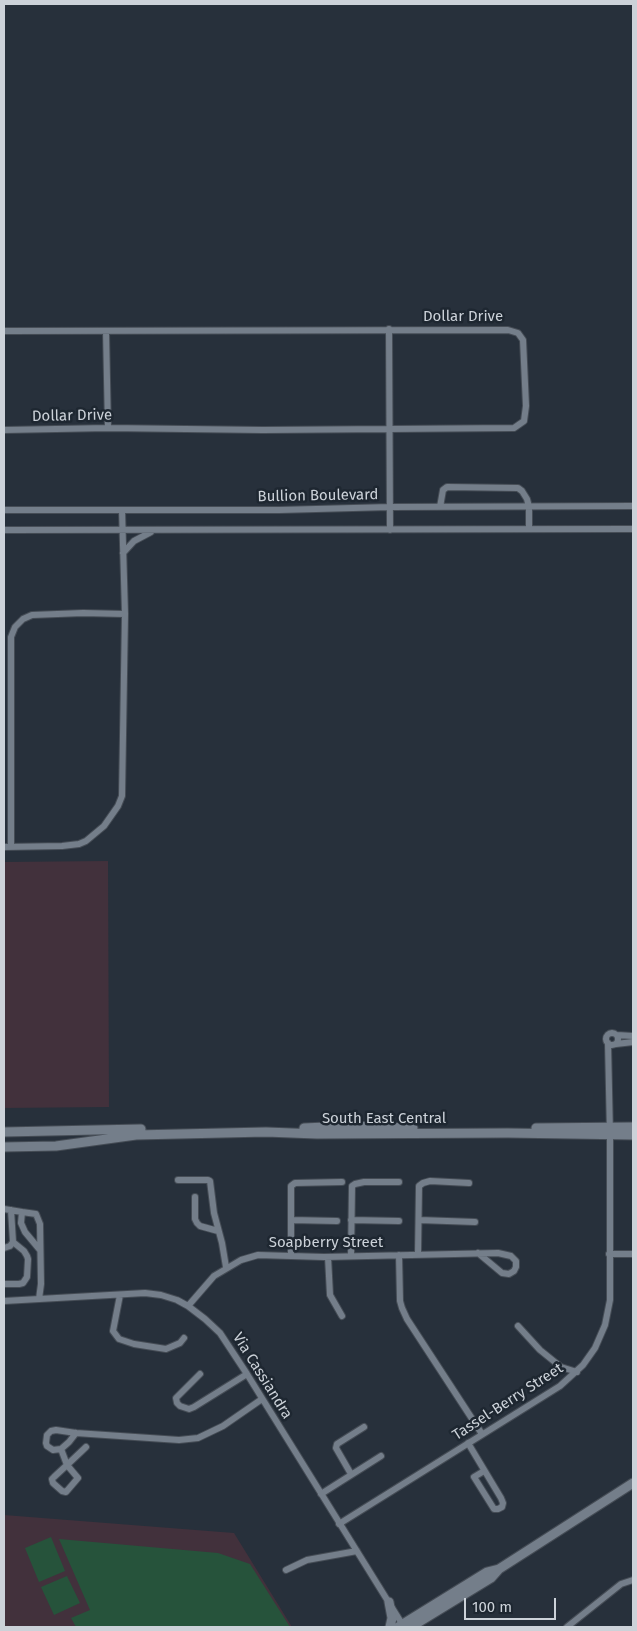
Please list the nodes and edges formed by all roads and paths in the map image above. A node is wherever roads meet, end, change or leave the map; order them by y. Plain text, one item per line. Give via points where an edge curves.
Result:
1 (389, 330) junction
2 (4, 331) edge
3 (106, 331) junction
4 (108, 428) junction
5 (389, 429) junction
6 (4, 430) edge
7 (633, 506) edge
8 (390, 507) junction
9 (440, 507) junction
10 (529, 507) junction
11 (4, 510) edge
12 (122, 510) junction
13 (529, 529) junction
14 (633, 529) edge
15 (4, 530) edge
16 (123, 530) junction
17 (155, 530) junction
18 (390, 530) junction
19 (123, 553) junction
20 (125, 614) junction
21 (12, 846) junction
22 (4, 847) edge
23 (617, 1035) junction
24 (633, 1036) edge
25 (633, 1042) edge
26 (608, 1043) junction
27 (616, 1044) junction
28 (609, 1062) junction
29 (633, 1127) edge
30 (610, 1131) junction
31 (4, 1132) edge
32 (136, 1132) junction
33 (633, 1135) edge
34 (4, 1147) edge
35 (178, 1180) dead end
36 (342, 1182) dead end
37 (399, 1182) dead end
38 (469, 1183) dead end
39 (195, 1197) dead end
40 (7, 1209) edge
41 (22, 1212) junction
42 (291, 1220) junction
43 (351, 1220) junction
44 (419, 1220) junction
45 (337, 1221) dead end
46 (399, 1221) dead end
47 (475, 1222) dead end
48 (218, 1231) junction
49 (12, 1242) junction
50 (4, 1248) edge
51 (40, 1250) junction
52 (418, 1254) junction
53 (478, 1254) junction
54 (609, 1254) junction
55 (633, 1254) edge
56 (399, 1255) junction
57 (291, 1256) junction
58 (351, 1256) junction
59 (328, 1257) junction
60 (226, 1267) junction
61 (4, 1284) edge
62 (120, 1295) junction
63 (39, 1299) junction
64 (4, 1301) edge
65 (188, 1306) junction
66 (342, 1316) dead end
67 (518, 1326) dead end
68 (184, 1338) dead end
69 (577, 1372) junction
70 (200, 1374) dead end
71 (247, 1374) junction
72 (262, 1399) junction
73 (364, 1427) dead end
74 (76, 1433) junction
75 (482, 1434) junction
76 (468, 1443) junction
77 (86, 1447) dead end
78 (61, 1449) junction
79 (381, 1456) dead end
80 (484, 1471) junction
81 (352, 1474) junction
82 (633, 1483) edge
83 (321, 1494) junction
84 (339, 1524) junction
85 (357, 1551) junction
86 (286, 1570) dead end
87 (633, 1580) edge
88 (389, 1602) junction
89 (390, 1627) edge
90 (404, 1627) edge
91 (567, 1627) edge

1 - 3 street, Dollar Drive
1 - 5 street
1 - 5 street, Dollar Drive via 508,330 518,333 524,347 526,406 524,420 514,428
2 - 3 street, Dollar Drive
3 - 4 street
4 - 5 street, Dollar Drive
4 - 6 street, Dollar Drive
5 - 8 street
7 - 10 street, Bullion Boulevard
8 - 9 street, Bullion Boulevard
8 - 12 street, Bullion Boulevard
8 - 18 street
9 - 10 street, Bullion Boulevard
9 - 10 street via 445,488 458,486 518,488 524,493
10 - 13 street
11 - 12 street, Bullion Boulevard
12 - 16 street
13 - 14 street
13 - 18 street
15 - 16 street
16 - 17 street
16 - 19 street
17 - 18 street
17 - 19 street via 134,541
19 - 20 street
20 - 21 street via 123,784 118,806 98,833 79,844
20 - 21 street via 32,615 14,627 11,637
21 - 22 street
23 - 24 street
23 - 26 street via 607,1035
23 - 27 street
25 - 27 street
26 - 27 street
26 - 28 street, Tassel-Berry Street
27 - 28 street
28 - 30 street, Tassel-Berry Street
29 - 30 street, South East Central
30 - 32 street, South East Central
30 - 33 street, South East Central
30 - 54 street, Tassel-Berry Street
31 - 32 street
32 - 34 street via 56,1146
35 - 48 street via 210,1181
36 - 42 street via 293,1184
37 - 43 street via 354,1185
38 - 44 street via 430,1181 419,1186
39 - 48 street via 197,1223
40 - 41 street
40 - 49 street
41 - 51 street via 20,1223 24,1232
41 - 51 street via 36,1214 40,1224
42 - 45 street
42 - 57 street
43 - 46 street
43 - 58 street
44 - 47 street
44 - 52 street
48 - 60 street
49 - 50 street
49 - 61 street via 27,1256 27,1277 23,1283
51 - 63 street
52 - 53 street
52 - 56 street
53 - 53 street via 506,1254 514,1258 516,1267 509,1274 502,1273
54 - 55 street
54 - 69 street, Tassel-Berry Street via 610,1300 605,1325 595,1348
56 - 58 street, Soapberry Street
56 - 75 street, Soapberry Street via 402,1308
57 - 59 street, Soapberry Street
57 - 60 street, Soapberry Street via 258,1256
58 - 59 street, Soapberry Street
59 - 66 street via 328,1289
60 - 65 street, Soapberry Street
62 - 63 street, Via Cassiandra
62 - 65 street, Via Cassiandra via 161,1295
62 - 68 street via 113,1331 119,1339 166,1349
63 - 64 street, Via Cassiandra
65 - 71 street, Via Cassiandra via 220,1333
67 - 69 street via 560,1367
69 - 75 street, Tassel-Berry Street via 554,1390
70 - 71 street via 176,1398 180,1406 194,1407
71 - 72 street, Via Cassiandra
72 - 74 street via 223,1426 198,1438 179,1440
72 - 83 street, Via Cassiandra
73 - 81 street via 337,1444 336,1448
74 - 78 street
74 - 78 street via 56,1430 47,1435 47,1446 53,1450
75 - 76 street, Tassel-Berry Street
76 - 80 street
76 - 84 street, Tassel-Berry Street
77 - 78 street via 67,1465
79 - 81 street
80 - 80 street via 503,1503 498,1509 494,1509 474,1477
81 - 83 street
82 - 90 street
83 - 84 street, Via Cassiandra
84 - 85 street, Via Cassiandra
85 - 86 street via 307,1560
85 - 88 street, Via Cassiandra
87 - 91 street via 621,1584
88 - 89 street
88 - 90 street, Via Cassiandra

